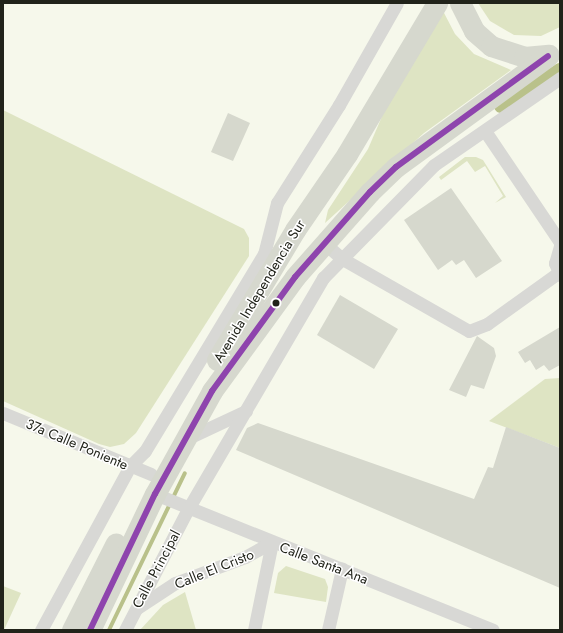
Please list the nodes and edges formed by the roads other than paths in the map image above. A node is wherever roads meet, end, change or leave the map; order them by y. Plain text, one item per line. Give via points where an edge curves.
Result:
1 (398, 3) edge
2 (437, 3) edge
3 (460, 3) edge
4 (554, 53) edge
5 (560, 78) edge
6 (376, 102) junction
7 (483, 102) junction
8 (497, 123) junction
9 (446, 128) junction
10 (485, 131) junction
11 (461, 147) junction
12 (560, 242) edge
13 (324, 243) junction
14 (560, 246) edge
15 (341, 258) junction
16 (559, 274) edge
17 (246, 411) junction
18 (3, 413) edge
19 (185, 440) junction
20 (130, 466) junction
21 (151, 474) junction
22 (155, 494) junction
23 (188, 509) junction
24 (272, 542) junction
25 (342, 569) junction
26 (135, 609) junction
27 (489, 629) edge
28 (41, 630) edge
29 (72, 630) edge
30 (90, 630) edge
31 (125, 630) edge
32 (254, 630) edge
33 (328, 630) edge

1 - 20 street via 339,105 277,203 264,254 145,451
2 - 6 highway, Avenida Independencia Sur
3 - 4 highway via 474,31 491,46 513,56
4 - 7 highway, Avenida Independencia Sur
5 - 8 street, Calle Principal
6 - 13 highway via 364,144 317,221 316,237
6 - 21 highway, Avenida Independencia Sur via 347,154 295,230
7 - 8 street
7 - 9 highway, Avenida Independencia Sur
8 - 10 street, Calle Principal
9 - 11 street
9 - 13 highway, Avenida Independencia Sur via 385,177
10 - 11 street, Calle Principal
10 - 12 street
11 - 15 street, Calle Principal via 421,176
13 - 15 street
13 - 19 highway, Avenida Independencia Sur via 242,346
14 - 16 street via 555,256
15 - 16 street via 469,331 487,324
15 - 17 street, Calle Principal via 323,278 286,337
17 - 19 street via 229,416
17 - 23 street, Calle Principal
18 - 20 street, 37a Calle Poniente
19 - 22 highway, Avenida Independencia Sur
20 - 21 street, 37a Calle Poniente
20 - 28 street
21 - 29 highway, Avenida Independencia Sur
22 - 23 street, Calle Santa Ana
22 - 30 highway, Avenida Independencia Sur
23 - 24 street, Calle Santa Ana
23 - 26 street, Calle Principal
24 - 25 street, Calle Santa Ana
24 - 26 street, Calle El Cristo via 246,557 175,583
24 - 32 street
25 - 27 street, Calle Santa Ana
25 - 33 street
26 - 31 street, Calle Principal

